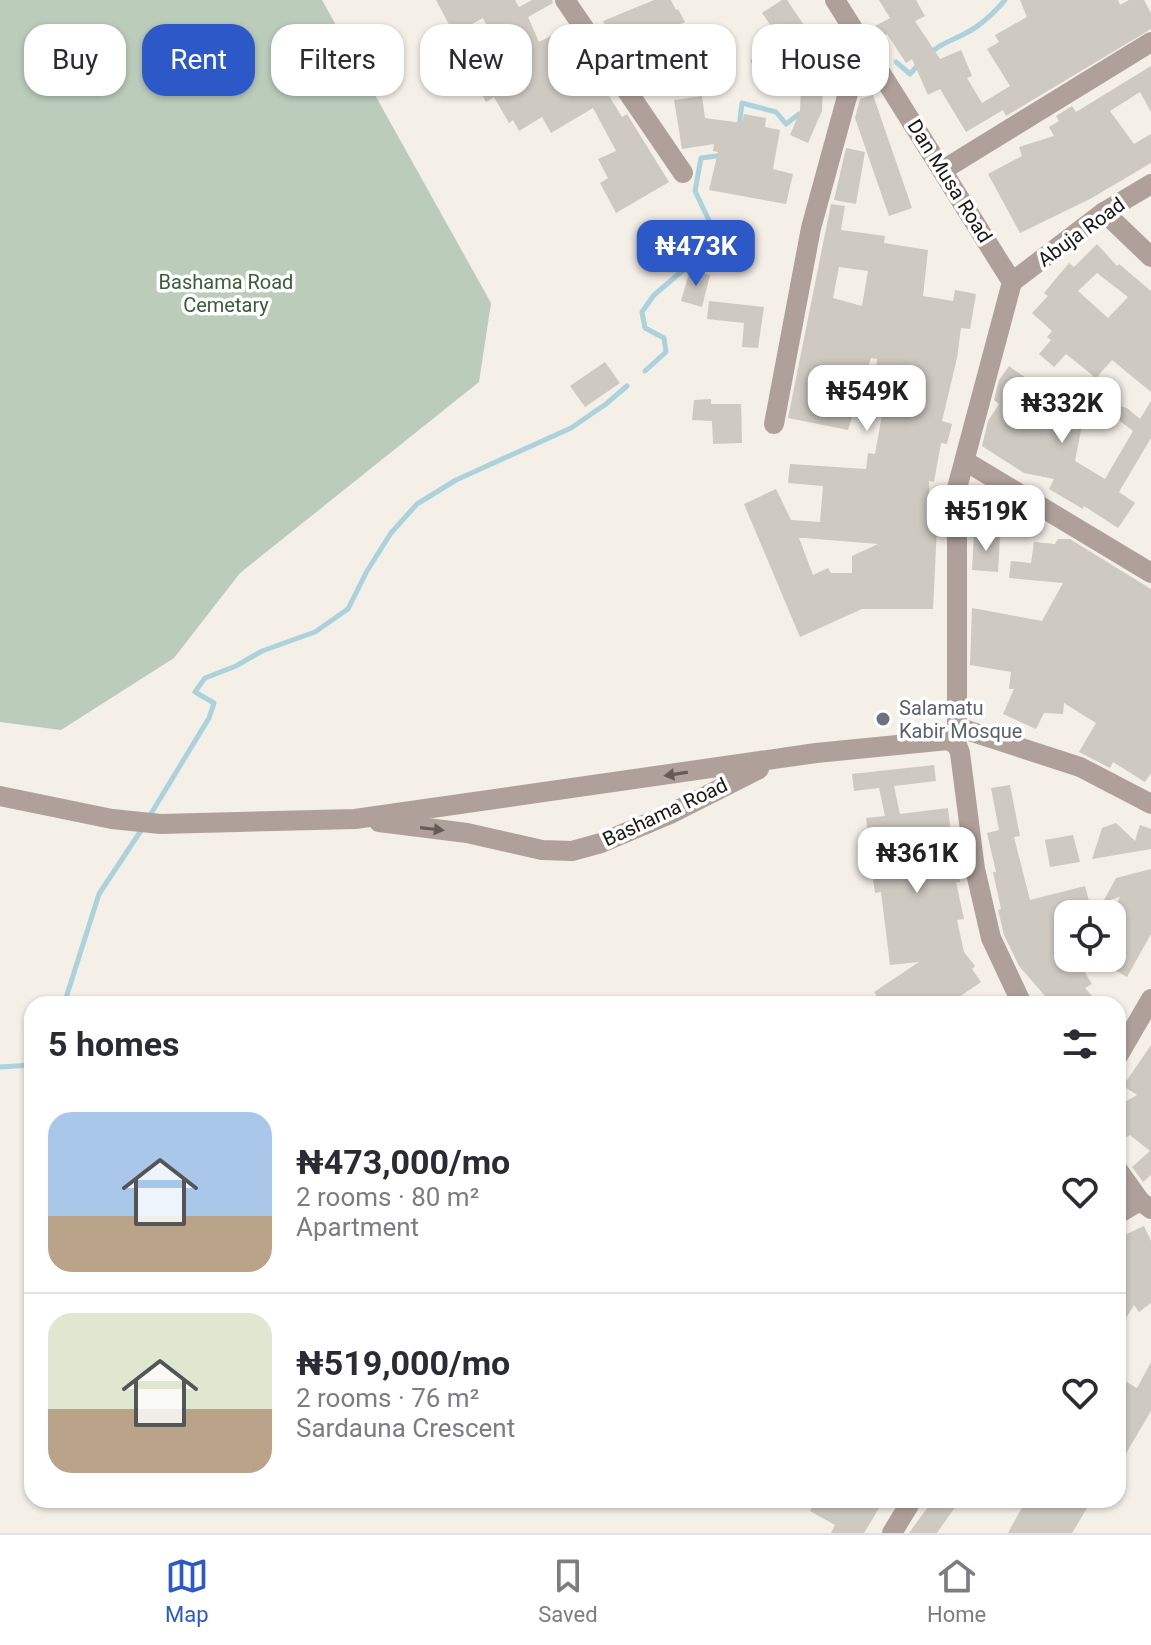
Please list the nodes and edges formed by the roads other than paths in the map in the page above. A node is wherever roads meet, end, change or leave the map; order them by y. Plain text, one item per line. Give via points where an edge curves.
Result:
1 (565, 0) edge
2 (835, 0) edge
3 (850, 24) edge
4 (1151, 42) edge
5 (889, 85) edge
6 (847, 96) edge
7 (943, 170) junction
8 (683, 173) dead end
9 (1151, 184) edge
10 (1104, 212) junction
11 (1151, 257) edge
12 (1012, 282) junction
13 (774, 424) dead end
14 (965, 461) junction
15 (1151, 573) edge
16 (957, 736) junction
17 (781, 758) junction
18 (0, 796) edge
19 (1151, 804) edge
20 (355, 819) junction
21 (1018, 996) edge
22 (1151, 999) edge
23 (1126, 1042) edge
24 (1126, 1180) edge
25 (1146, 1205) edge
26 (1126, 1211) edge
27 (908, 1508) edge
28 (896, 1532) edge

1 - 8 street
2 - 3 street, Dan Musa Road
4 - 7 street
5 - 7 street, Dan Musa Road
6 - 13 street via 811,228
7 - 12 street, Dan Musa Road
9 - 10 street, Abuja Road
10 - 11 street
10 - 12 street, Abuja Road
12 - 14 street
14 - 15 street
14 - 16 street via 957,488
16 - 17 street, Bashama Road
16 - 19 street, Bashama Road via 1080,767
16 - 21 street via 975,869 991,938
17 -> 20 street, Bashama Road
20 -> 17 street, Bashama Road via 572,851 670,814
18 - 20 street, Bashama Road via 161,824
22 - 23 street
24 - 25 street
25 - 26 street
27 - 28 street

